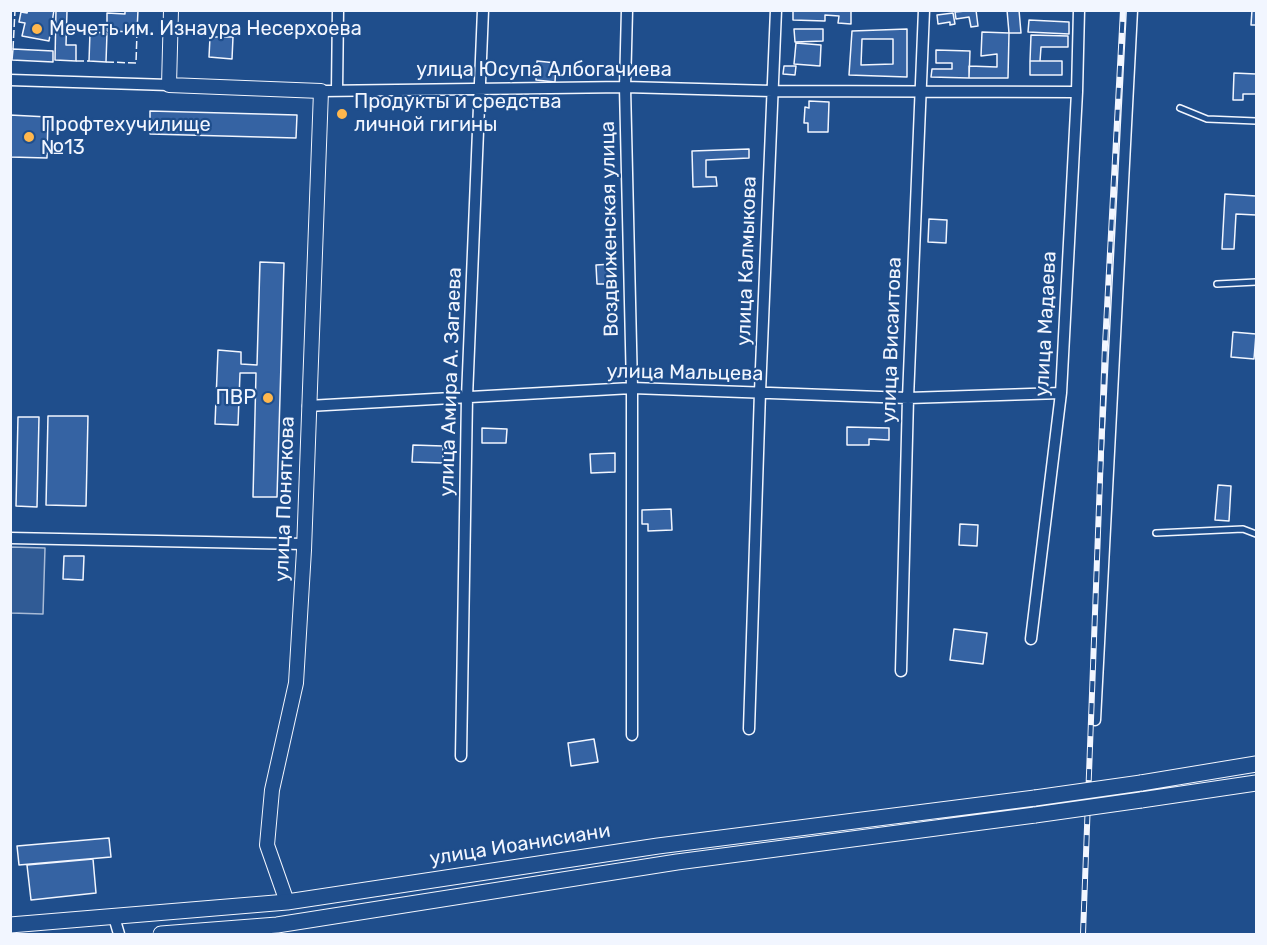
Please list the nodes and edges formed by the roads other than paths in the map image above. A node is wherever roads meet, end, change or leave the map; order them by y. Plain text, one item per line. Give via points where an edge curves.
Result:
1 (171, 10) edge
2 (338, 10) edge
3 (483, 10) edge
4 (627, 10) edge
5 (776, 10) edge
6 (924, 10) edge
7 (1079, 10) edge
8 (1132, 10) edge
9 (10, 80) edge
10 (169, 85) junction
11 (625, 87) junction
12 (337, 90) junction
13 (478, 90) junction
14 (321, 91) junction
15 (772, 91) junction
16 (920, 92) junction
17 (1077, 92) junction
18 (1180, 108) dead end
19 (1257, 121) edge
20 (1257, 282) edge
21 (1217, 284) dead end
22 (632, 388) junction
23 (760, 392) junction
24 (1061, 393) junction
25 (467, 397) junction
26 (908, 398) junction
27 (308, 406) junction
28 (1156, 533) dead end
29 (1257, 534) edge
30 (10, 538) edge
31 (304, 544) junction
32 (1030, 639) dead end
33 (901, 671) dead end
34 (1095, 720) dead end
35 (749, 729) dead end
36 (633, 735) dead end
37 (461, 756) dead end
38 (1257, 764) edge
39 (1257, 783) edge
40 (286, 902) junction
41 (114, 916) junction
42 (305, 920) junction
43 (277, 925) junction
44 (10, 926) edge
45 (119, 934) edge
46 (161, 934) edge

1 - 10 street
2 - 12 street
3 - 13 street, улица Амира А. Загаева
4 - 11 street, Воздвиженская улица
5 - 15 street, улица Калмыкова
6 - 16 street, улица Висаитова
7 - 17 street, улица Мадаева
8 - 34 street
9 - 10 street, улица Юсупа Албогачиева
10 - 14 street, улица Юсупа Албогачиева
11 - 13 street, улица Юсупа Албогачиева
11 - 15 street, улица Юсупа Албогачиева
11 - 22 street, Воздвиженская улица
12 - 13 street, улица Юсупа Албогачиева
12 - 14 street, улица Юсупа Албогачиева
13 - 25 street, улица Амира А. Загаева
14 - 27 street, улица Поняткова
15 - 16 street, улица Юсупа Албогачиева
15 - 23 street, улица Калмыкова
16 - 17 street, улица Юсупа Албогачиева
16 - 26 street, улица Висаитова
17 - 24 street, улица Мадаева
18 - 19 lane via 1207,119
20 - 21 lane
22 - 23 street, улица Мальцева
22 - 25 street, улица Мальцева
22 - 36 street, Воздвиженская улица
23 - 26 street, улица Мальцева
23 - 35 street, улица Калмыкова
24 - 26 street, улица Мальцева
24 - 32 street, улица Мадаева
25 - 27 street, улица Мальцева
25 - 37 street, улица Амира А. Загаева
26 - 33 street, улица Висаитова
27 - 31 street, улица Поняткова
28 - 29 lane via 1243,529
30 - 31 street
31 - 40 street, улица Поняткова via 296,683 272,790 267,845
38 - 40 main road, улица Иоанисиани, bridge via 1035,798 658,846
39 - 42 main road, улица Иоанисиани, bridge via 677,862
40 - 41 main road, улица Иоанисиани
40 - 42 main road
40 - 43 main road
41 - 44 main road, улица Иоанисиани
41 - 45 street
42 - 43 main road, улица Иоанисиани
43 - 46 main road, улица Иоанисиани

